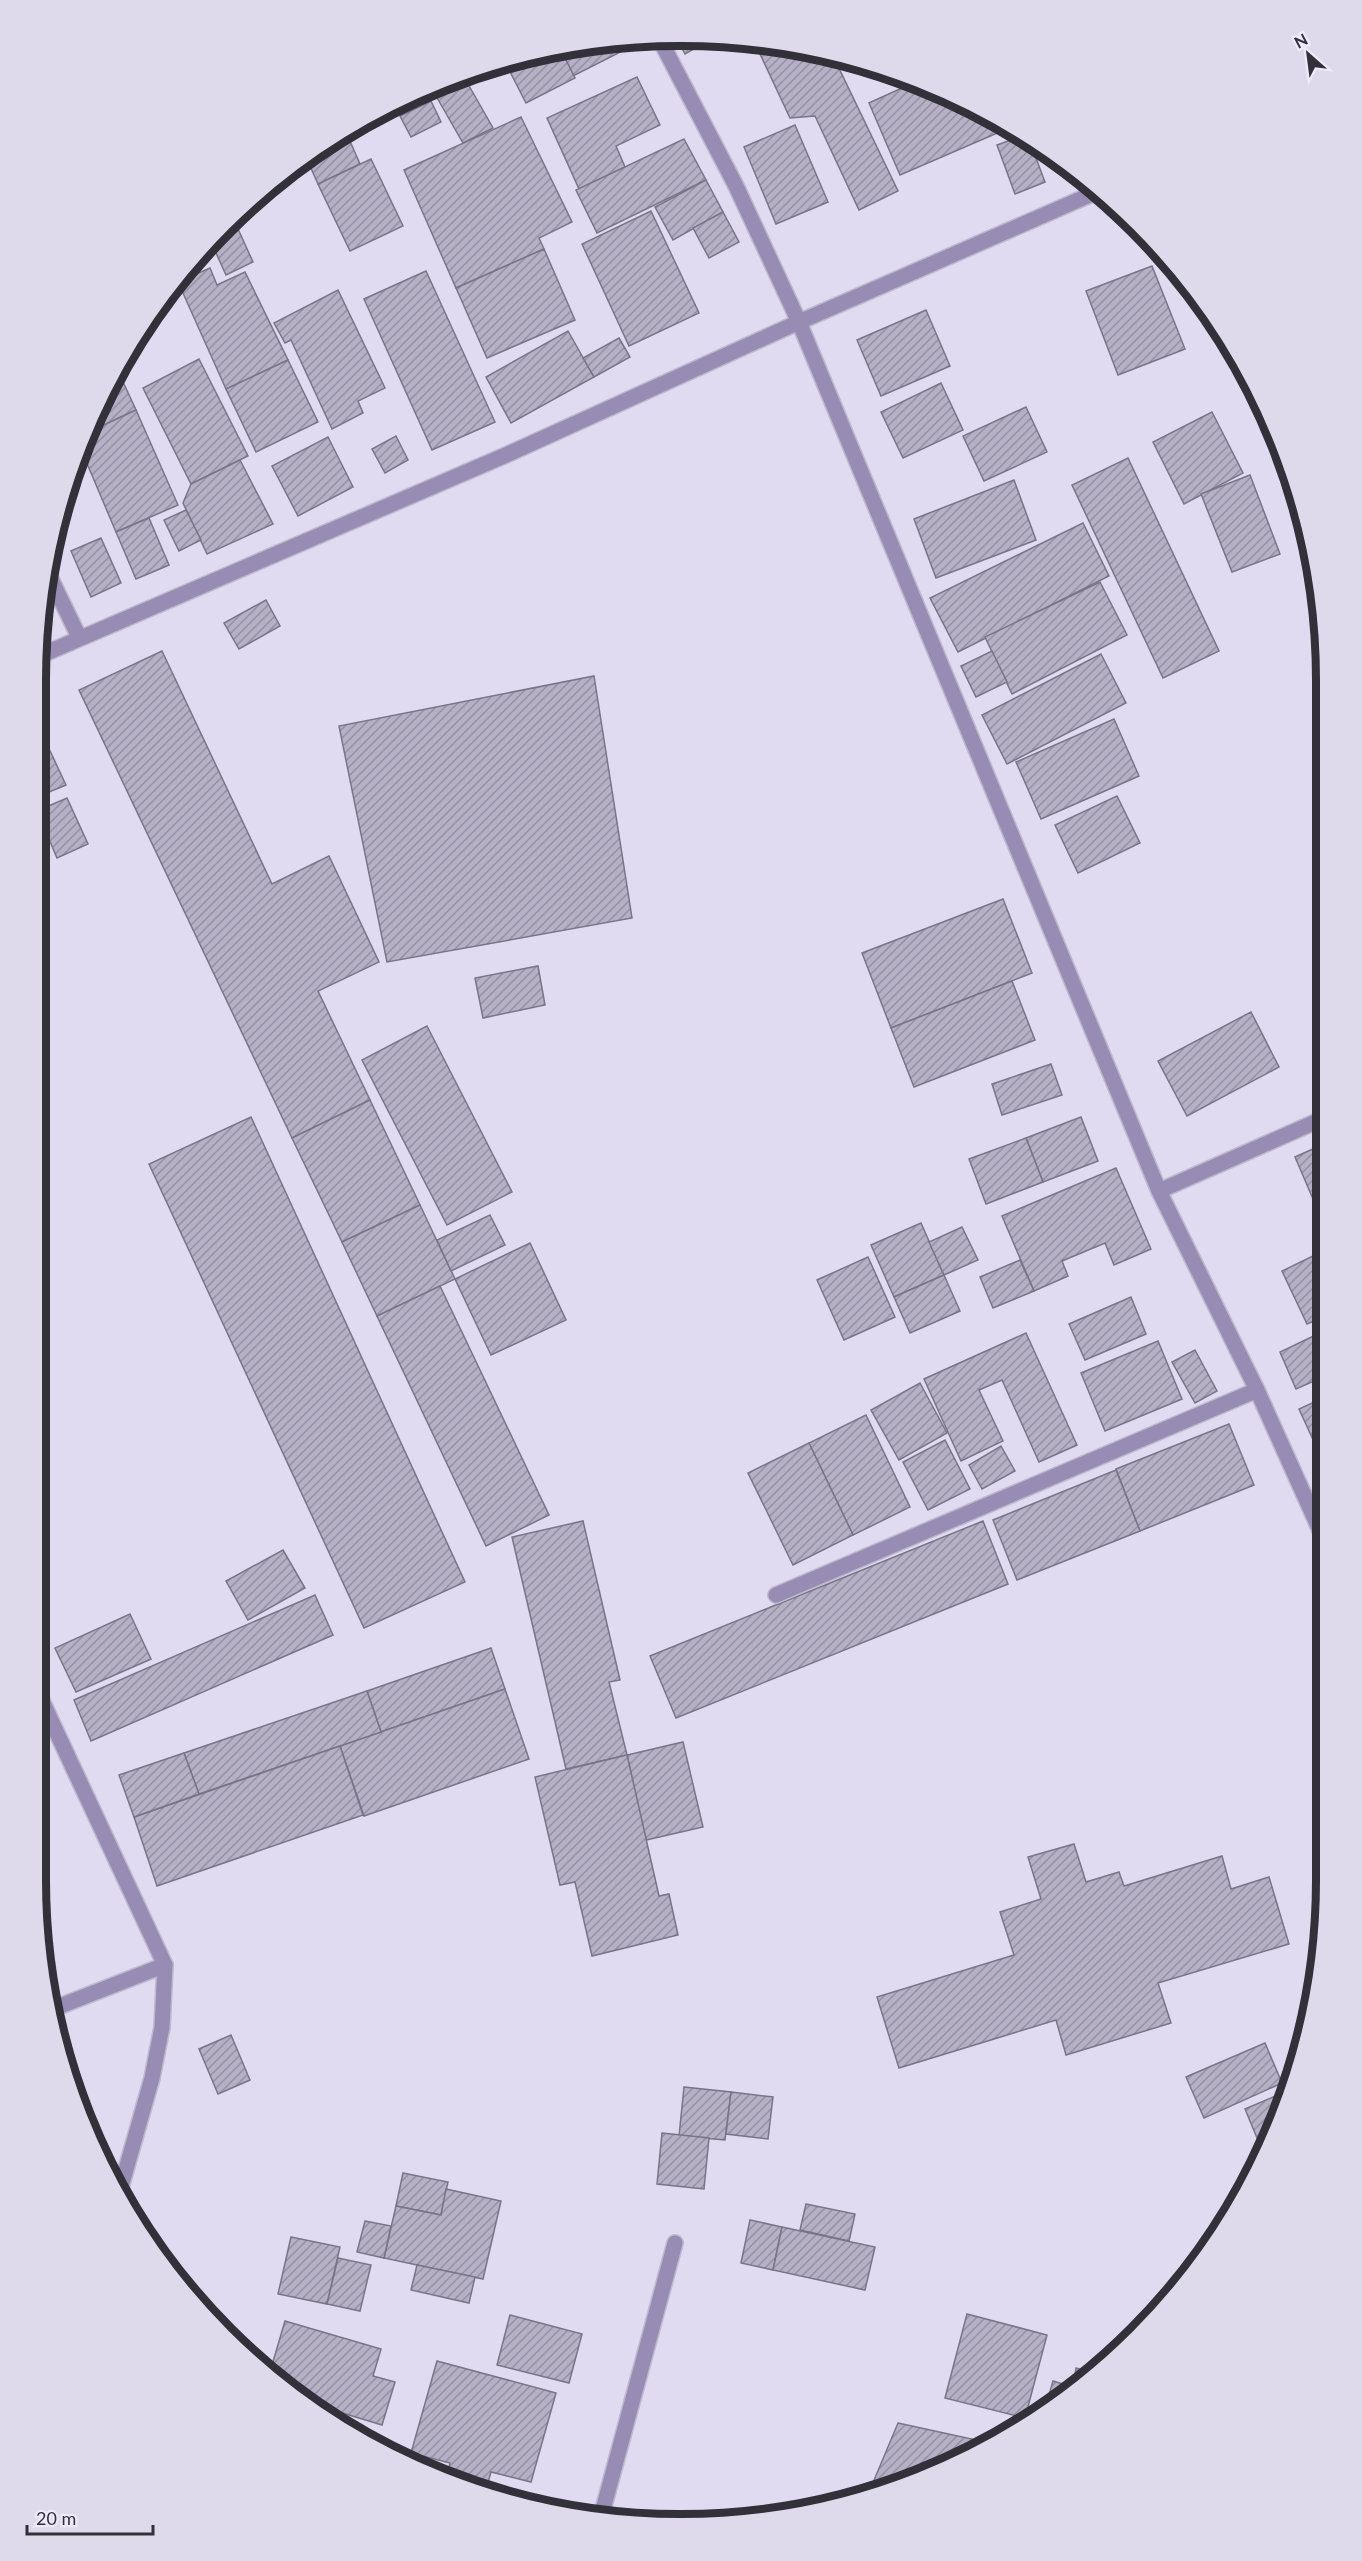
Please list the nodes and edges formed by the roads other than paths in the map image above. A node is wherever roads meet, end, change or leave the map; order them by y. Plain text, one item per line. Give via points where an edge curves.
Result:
1 (663, 47) edge
2 (1089, 196) edge
3 (799, 322) junction
4 (54, 586) edge
5 (79, 637) junction
6 (48, 652) edge
7 (1316, 1122) edge
8 (1159, 1191) junction
9 (1257, 1390) junction
10 (1316, 1521) edge
11 (776, 1595) dead end
12 (47, 1712) edge
13 (165, 1965) junction
14 (60, 2006) edge
15 (123, 2181) edge
16 (675, 2243) dead end
17 (602, 2509) edge

1 - 3 street via 736,186
2 - 3 street
3 - 5 street via 506,455
3 - 8 street
4 - 5 street
5 - 6 street
7 - 8 street
8 - 9 street
9 - 10 street
9 - 11 street
12 - 13 street
13 - 14 street
13 - 15 street via 162,2027
16 - 17 street

